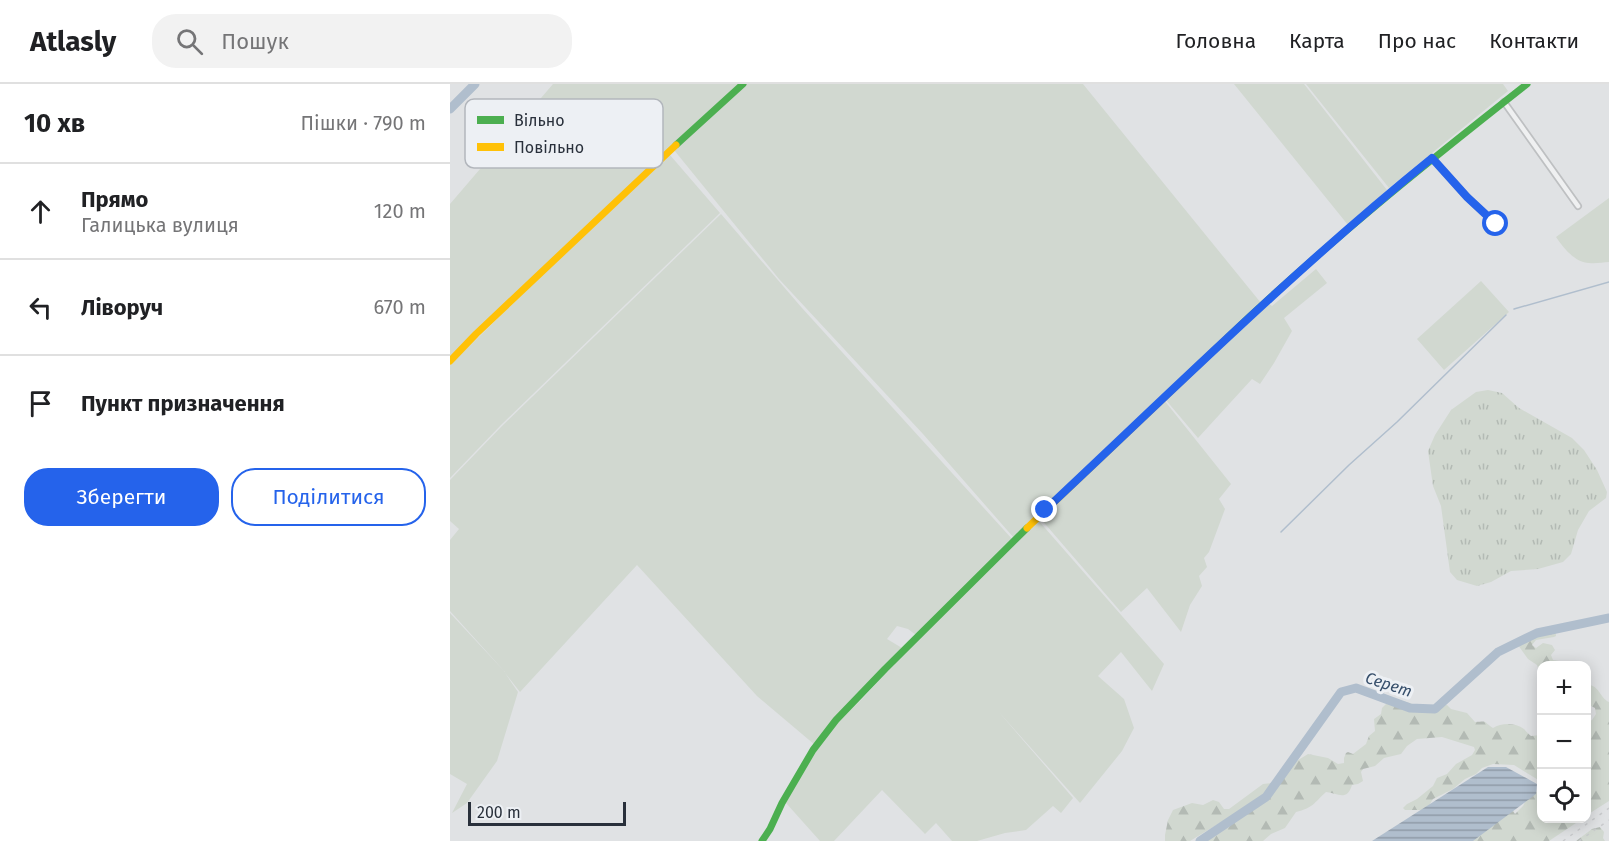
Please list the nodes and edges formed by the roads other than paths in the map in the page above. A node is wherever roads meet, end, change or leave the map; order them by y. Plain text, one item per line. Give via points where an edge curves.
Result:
1 (743, 84) edge
2 (1527, 84) edge
3 (1504, 102) junction
4 (663, 157) edge
5 (1432, 158) junction
6 (651, 168) edge
7 (1578, 206) dead end
8 (1496, 224) dead end
9 (450, 361) edge
10 (762, 841) edge

1 - 4 street
2 - 3 street
3 - 5 street
3 - 7 street
5 - 8 street
5 - 10 street via 1237,328 885,669 815,747
6 - 9 street

